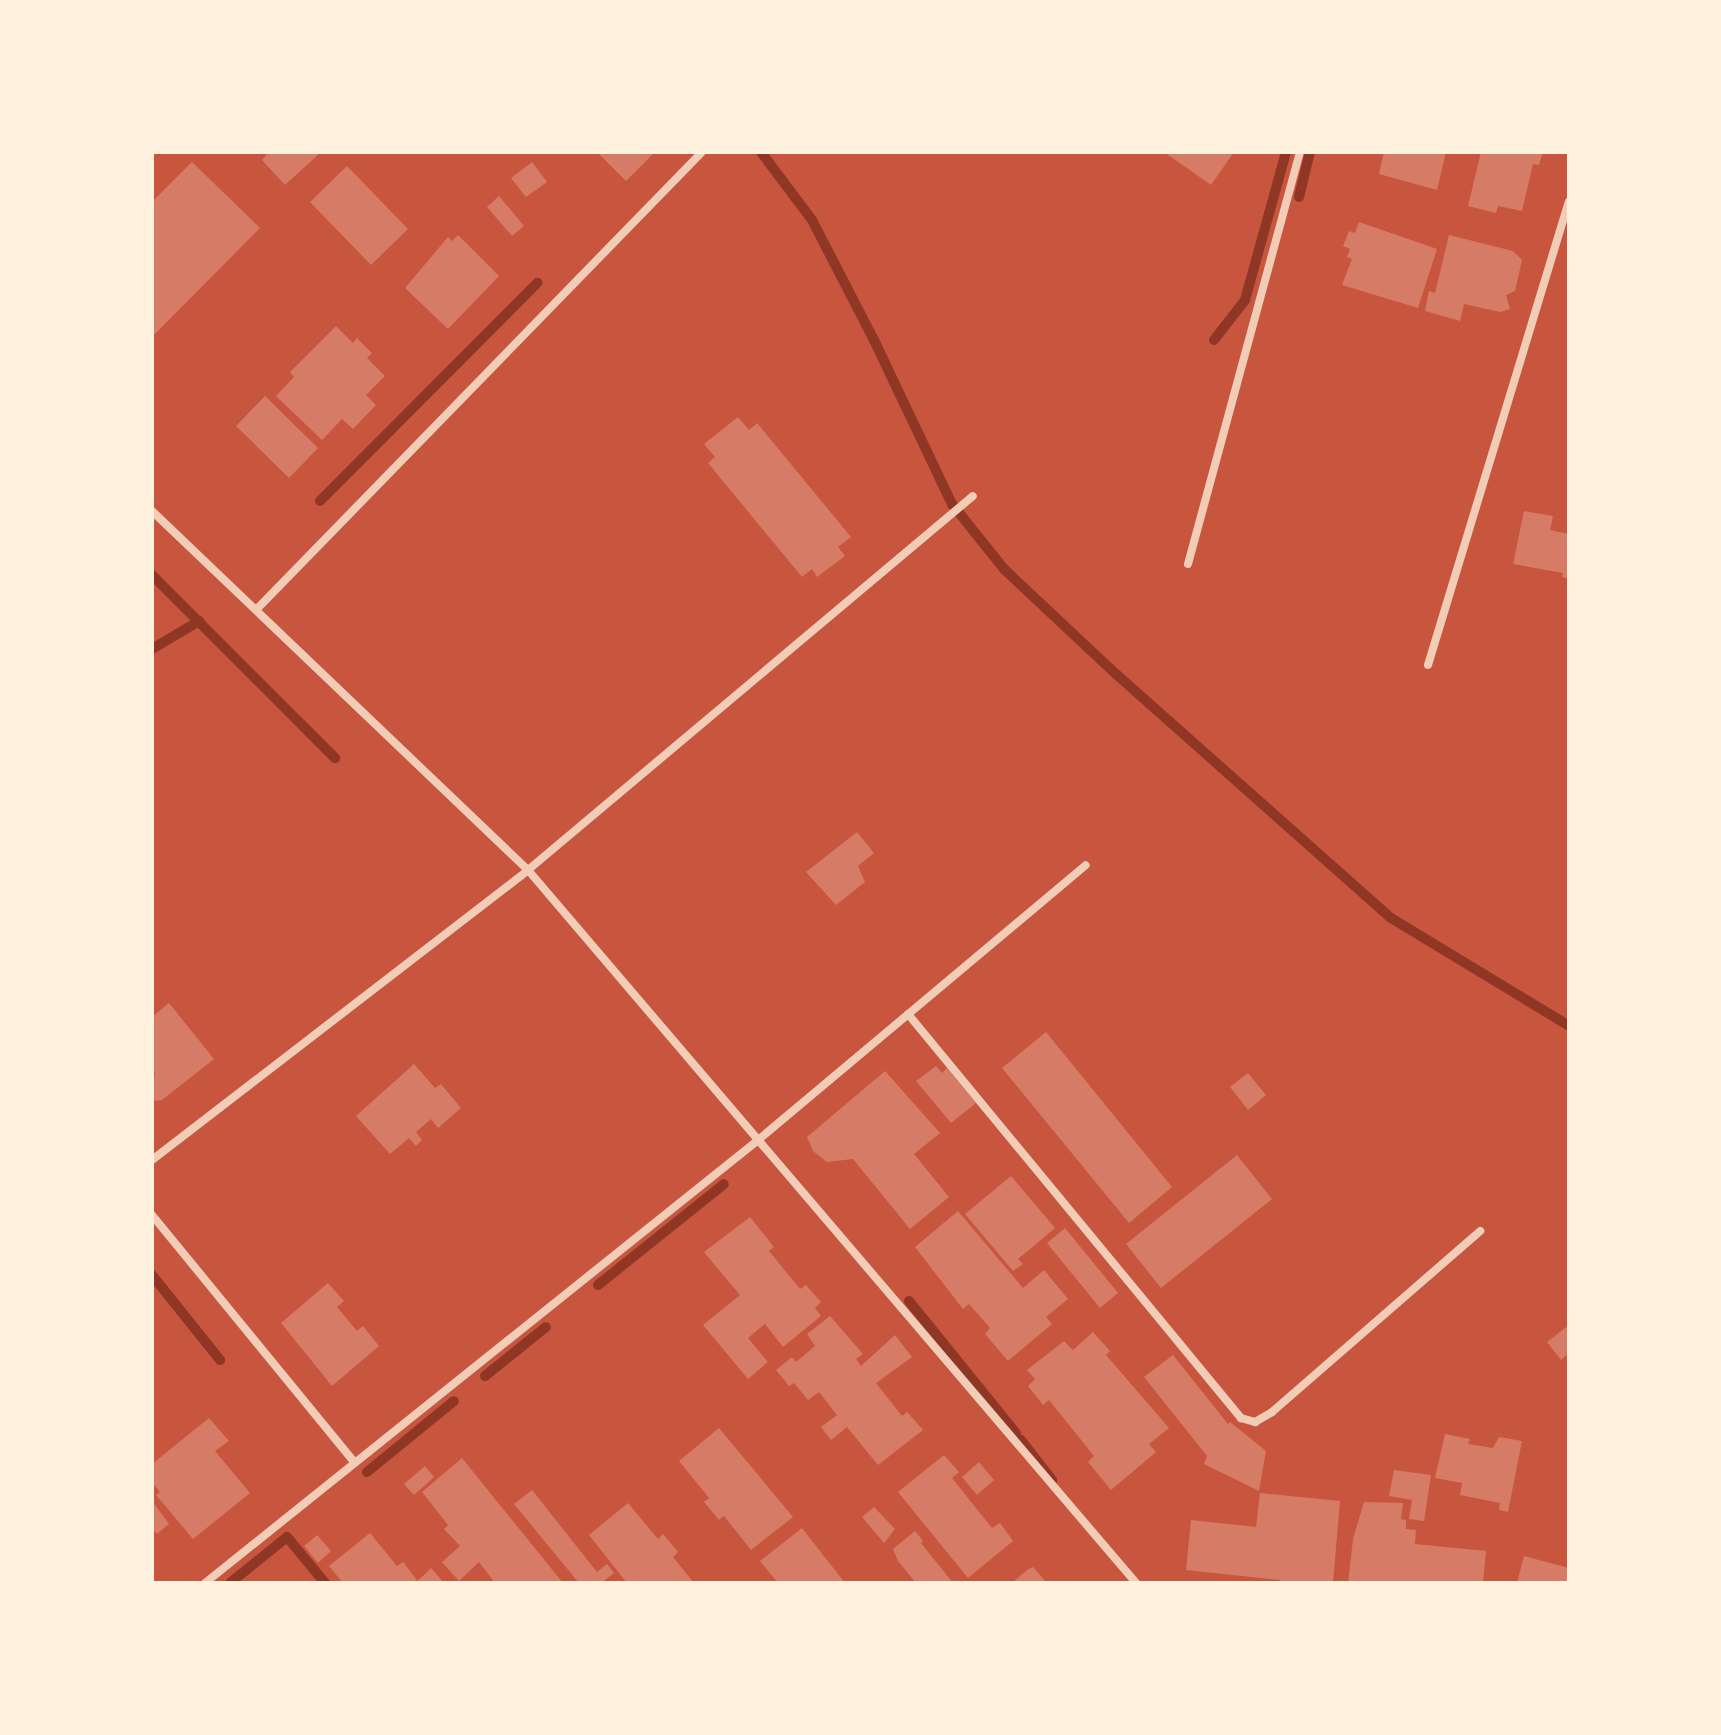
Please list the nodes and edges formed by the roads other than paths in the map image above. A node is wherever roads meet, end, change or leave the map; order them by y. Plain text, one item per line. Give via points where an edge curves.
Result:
1 (702, 152) edge
2 (1300, 152) edge
3 (1569, 202) edge
4 (973, 496) dead end
5 (152, 511) edge
6 (1188, 564) dead end
7 (256, 610) junction
8 (1428, 665) dead end
9 (1086, 865) dead end
10 (528, 870) junction
11 (908, 1014) junction
12 (757, 1141) junction
13 (152, 1160) edge
14 (152, 1215) edge
15 (1480, 1231) dead end
16 (355, 1463) junction
17 (205, 1583) edge
18 (1136, 1583) edge

1 - 7 street
2 - 6 street
3 - 8 street
4 - 10 street
5 - 7 street
7 - 10 street
9 - 11 street
10 - 12 street
10 - 13 street
11 - 12 street
11 - 15 street via 1241,1418 1255,1422 1272,1412
12 - 16 street
12 - 18 street
14 - 16 street
16 - 17 street

